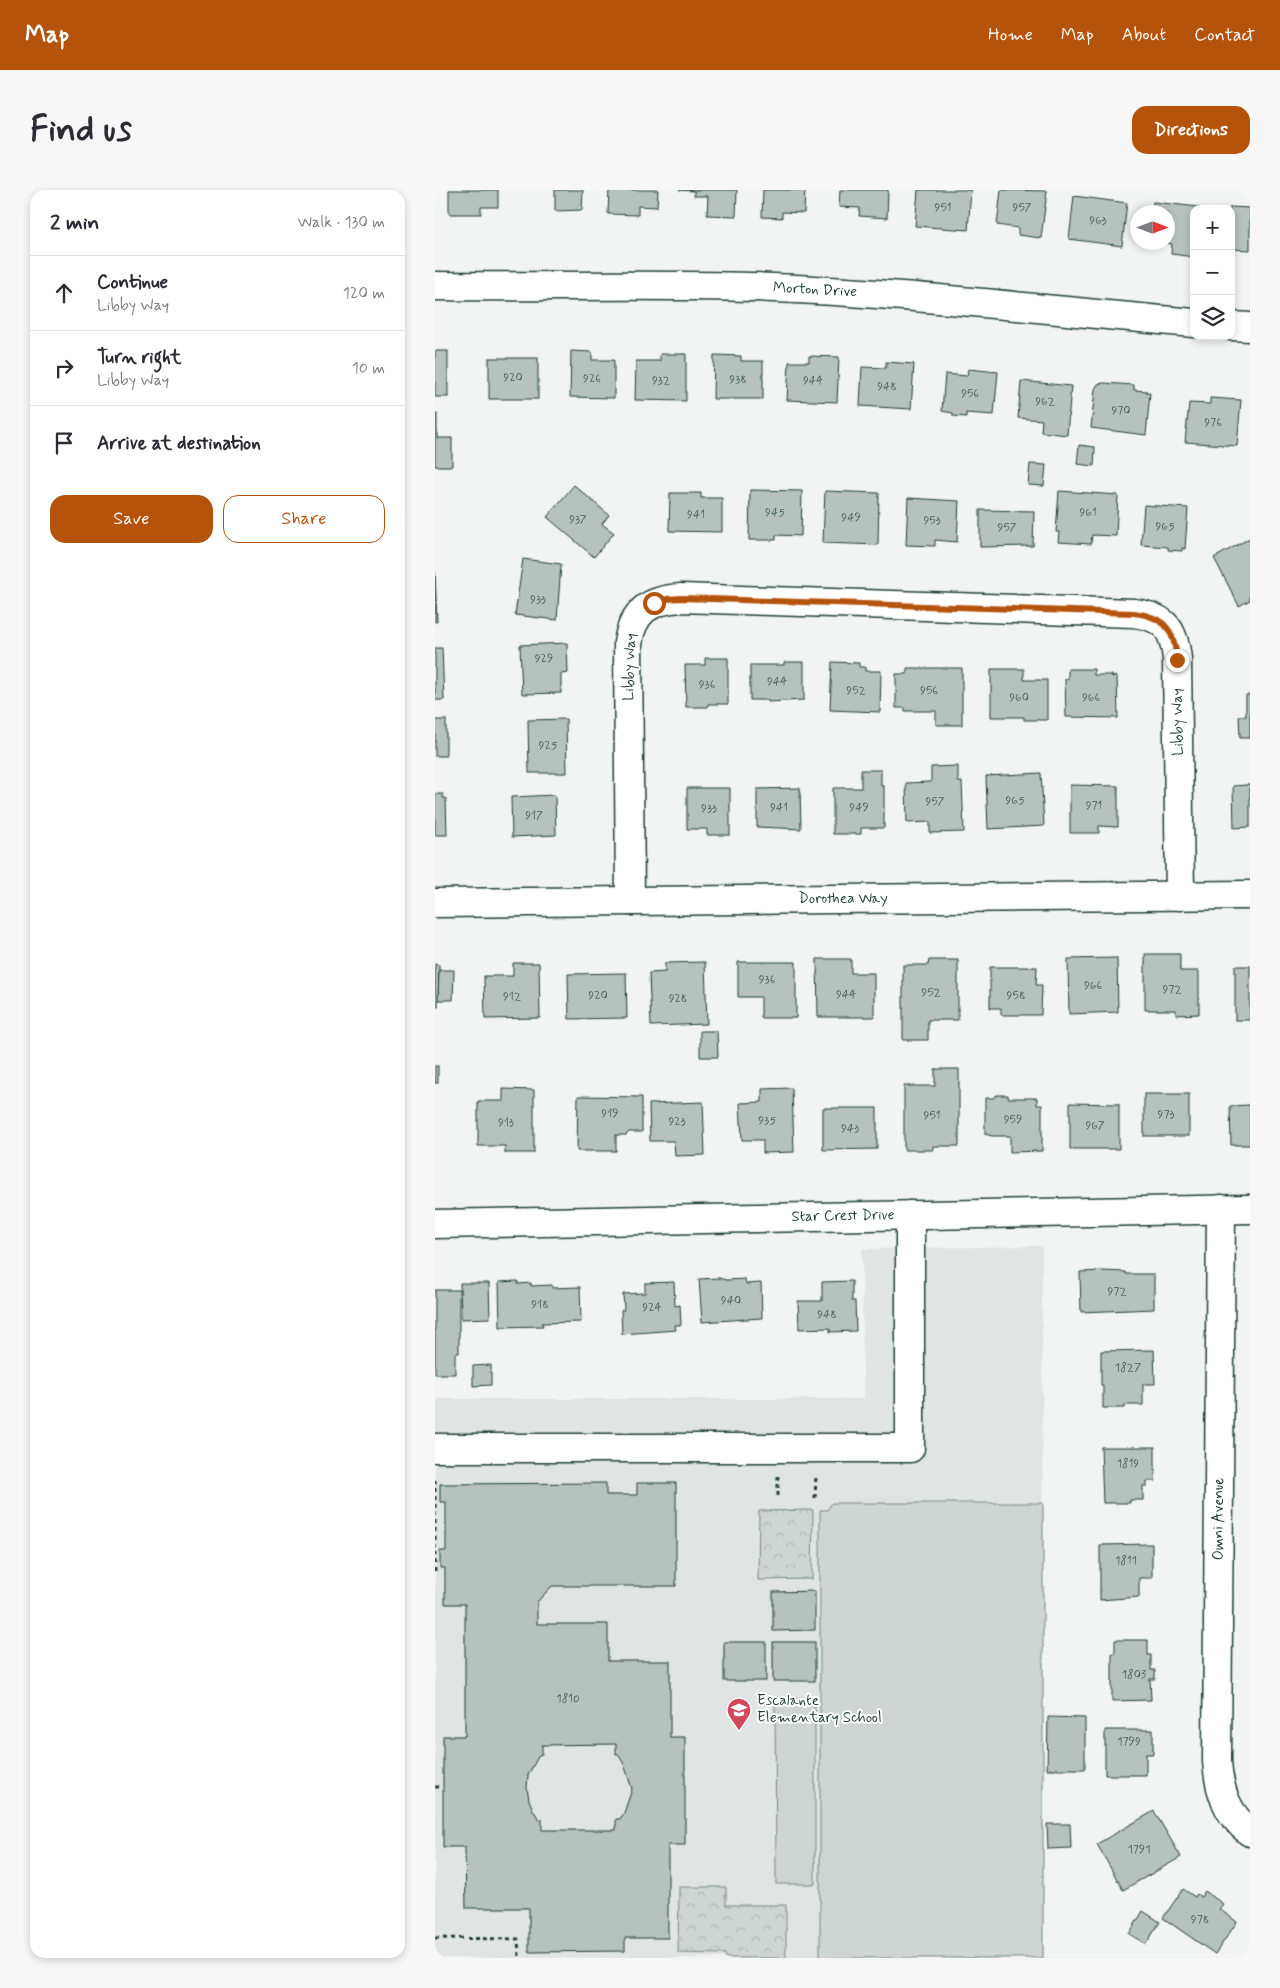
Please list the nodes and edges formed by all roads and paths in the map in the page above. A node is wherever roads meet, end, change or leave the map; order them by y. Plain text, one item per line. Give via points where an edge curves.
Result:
1 (435, 286) edge
2 (1190, 322) edge
3 (1235, 326) edge
4 (1250, 327) edge
5 (1250, 895) edge
6 (1180, 896) junction
7 (630, 901) junction
8 (435, 903) edge
9 (1250, 1208) edge
10 (1221, 1209) junction
11 (911, 1215) junction
12 (435, 1224) edge
13 (435, 1448) edge
14 (435, 1469) edge
15 (435, 1572) edge
16 (435, 1787) edge
17 (443, 1787) dead end
18 (1245, 1828) edge
19 (435, 1938) edge
20 (519, 1958) edge

1 - 2 street, Morton Drive via 751,287 863,293
3 - 4 street
5 - 6 street, Dorothea Way
6 - 7 street, Dorothea Way
6 - 7 street, Libby Way via 1177,660 1172,635 1157,619 1134,613 681,598 667,599 642,610 630,631
7 - 8 street, Dorothea Way
9 - 10 street, Star Crest Drive
10 - 11 street, Star Crest Drive
10 - 18 street, Omni Avenue via 1217,1761 1222,1794 1229,1811
11 - 12 street, Star Crest Drive
11 - 13 street via 911,1448
14 - 15 path
16 - 17 path
19 - 20 path via 518,1939

